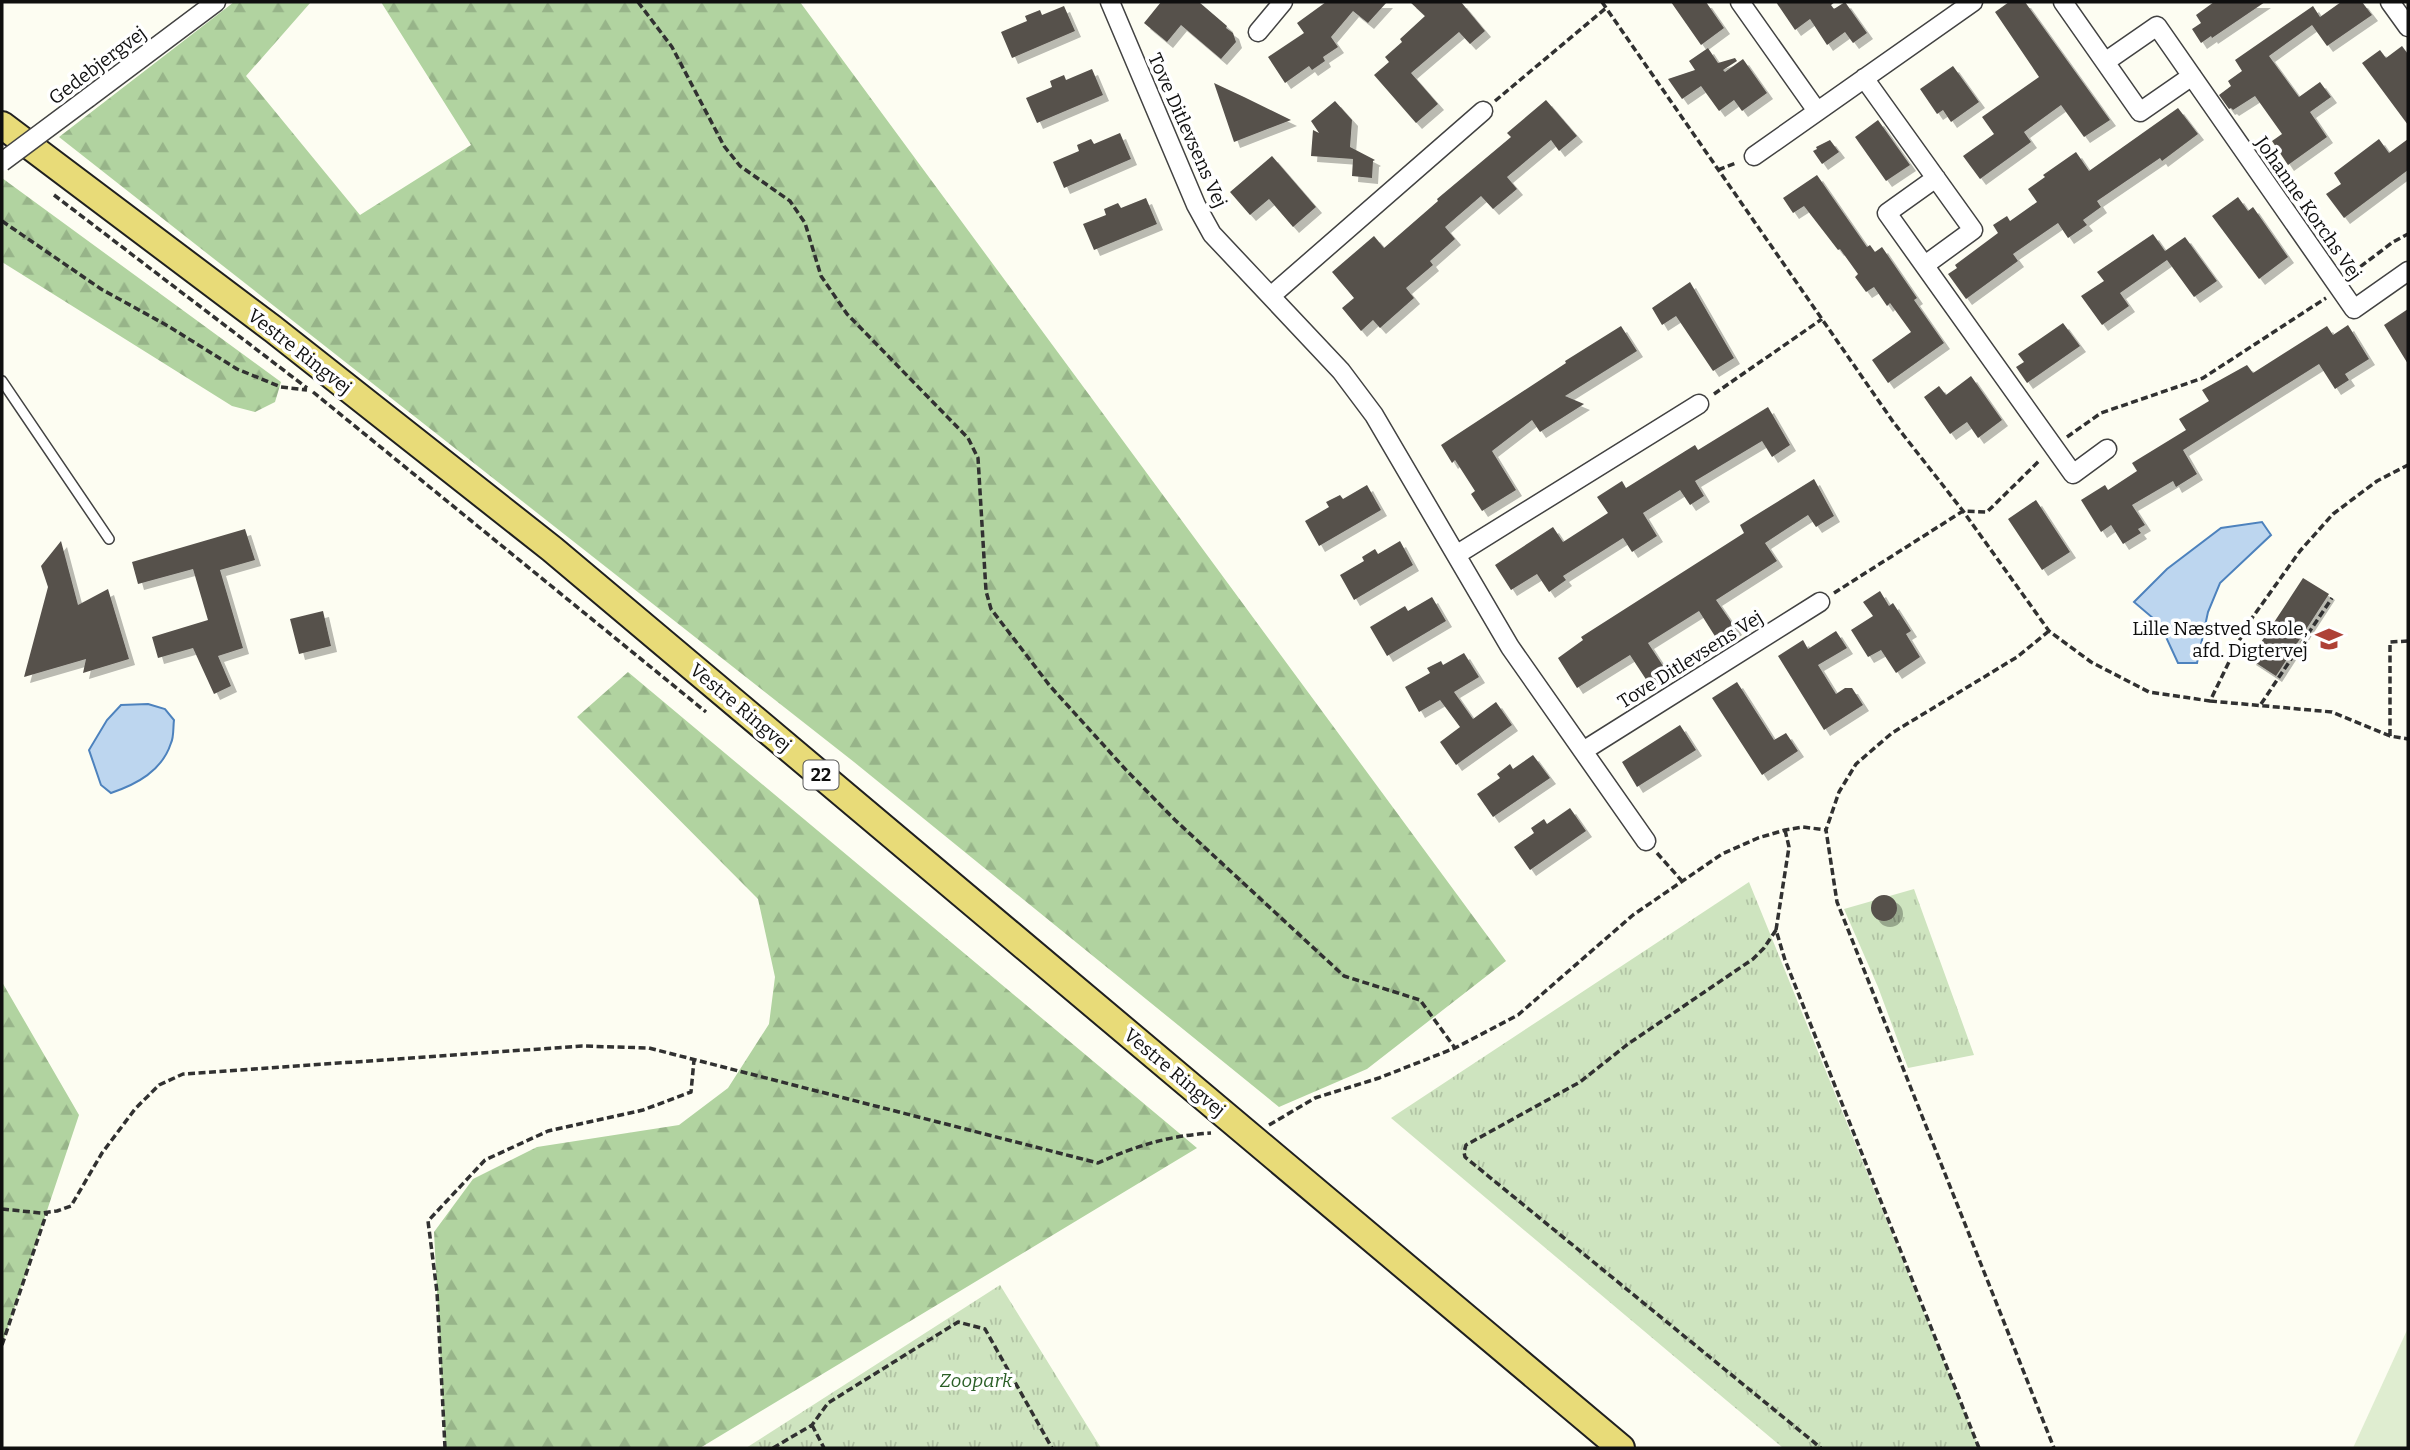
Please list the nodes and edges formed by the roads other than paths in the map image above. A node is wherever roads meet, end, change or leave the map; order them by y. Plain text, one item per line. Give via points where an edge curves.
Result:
1 (216, 2) edge
2 (1110, 2) edge
3 (1283, 2) edge
4 (1973, 2) edge
5 (2063, 2) edge
6 (2390, 2) edge
7 (1746, 4) edge
8 (2408, 27) edge
9 (1258, 32) dead end
10 (2105, 62) junction
11 (2192, 76) junction
12 (1864, 78) junction
13 (1483, 111) road end
14 (1817, 111) junction
15 (2, 125) edge
16 (1754, 156) dead end
17 (2, 162) edge
18 (1936, 178) junction
19 (1924, 265) junction
20 (2408, 271) edge
21 (1272, 295) junction
22 (2, 381) edge
23 (1699, 404) road end
24 (2106, 449) dead end
25 (109, 539) dead end
26 (1456, 555) junction
27 (1820, 602) road end
28 (1583, 751) junction
29 (1646, 841) road end
30 (1622, 1448) edge

1 - 17 street, Gedebjergvej, bridge
2 - 21 street, Tove Ditlevsens Vej via 1212,234
3 - 9 street
4 - 12 street
5 - 10 street
6 - 8 street
7 - 14 street
10 - 11 street via 2140,112
10 - 11 street, Johanne Korchs Vej via 2157,26
11 - 20 street, Johanne Korchs Vej via 2354,309
12 - 14 street
12 - 18 street
13 - 21 street
14 - 16 street
15 - 30 main road, Vestre Ringvej / 22 via 274,329 552,550
18 - 19 street via 1973,230
18 - 19 street via 1887,213
19 - 24 street via 2073,474
21 - 26 street, Tove Ditlevsens Vej via 1374,415
22 - 25 lane
23 - 26 street
26 - 28 street, Tove Ditlevsens Vej via 1510,647
27 - 28 street, Tove Ditlevsens Vej
28 - 29 street, Tove Ditlevsens Vej

